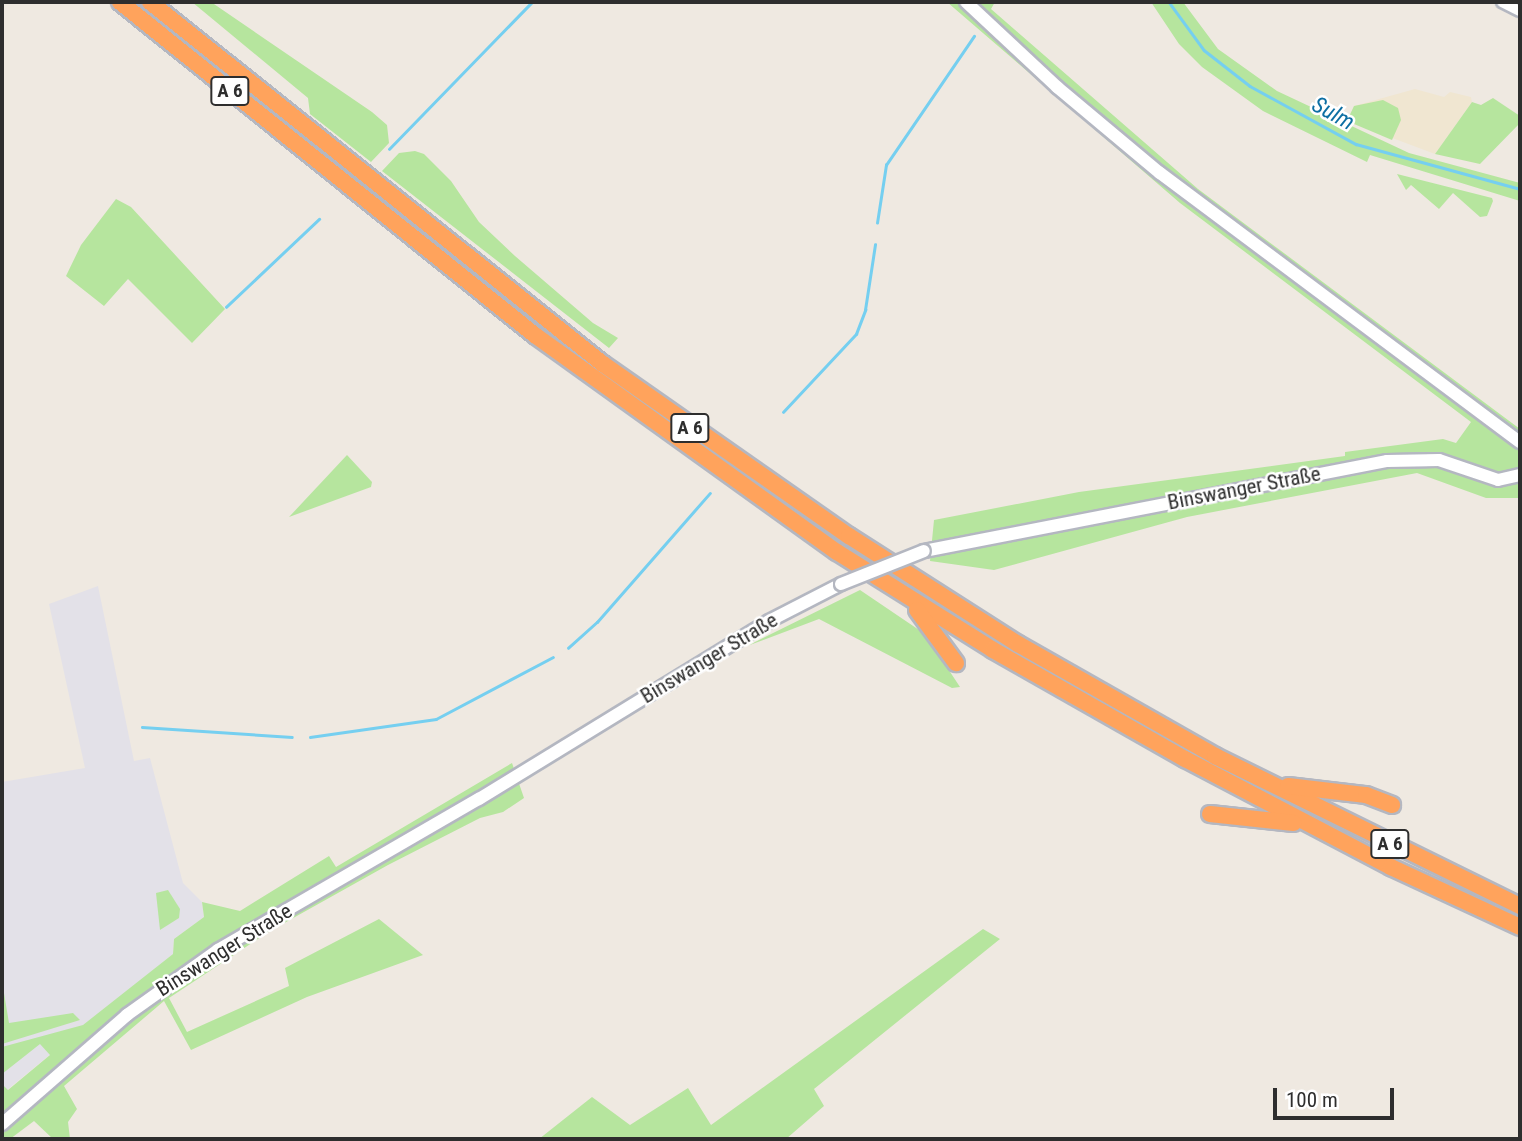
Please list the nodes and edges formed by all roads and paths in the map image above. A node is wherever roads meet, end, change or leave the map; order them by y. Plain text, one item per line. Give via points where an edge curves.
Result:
1 (120, 2) edge
2 (150, 2) edge
3 (966, 2) edge
4 (1502, 2) edge
5 (1520, 11) edge
6 (1520, 442) edge
7 (1520, 475) edge
8 (904, 595) junction
9 (956, 663) dead end
10 (1261, 780) junction
11 (1392, 805) dead end
12 (1210, 814) dead end
13 (1308, 825) junction
14 (1520, 906) edge
15 (1520, 927) edge
16 (2, 1125) edge

1 - 8 highway, A 6 via 607,390
2 - 10 highway, A 6 via 614,372 849,536 1018,644
3 - 6 main road via 1057,87 1160,173
4 - 5 street
7 - 16 main road, Binswanger Straße, bridge via 1498,480 1440,460 1387,461 924,551 841,584 769,621 479,799 218,950 127,1015
8 - 9 highway
8 - 13 highway, A 6 via 1085,704
10 - 11 highway via 1318,793 1366,795
10 - 14 highway, A 6
12 - 13 highway
13 - 15 highway, A 6

